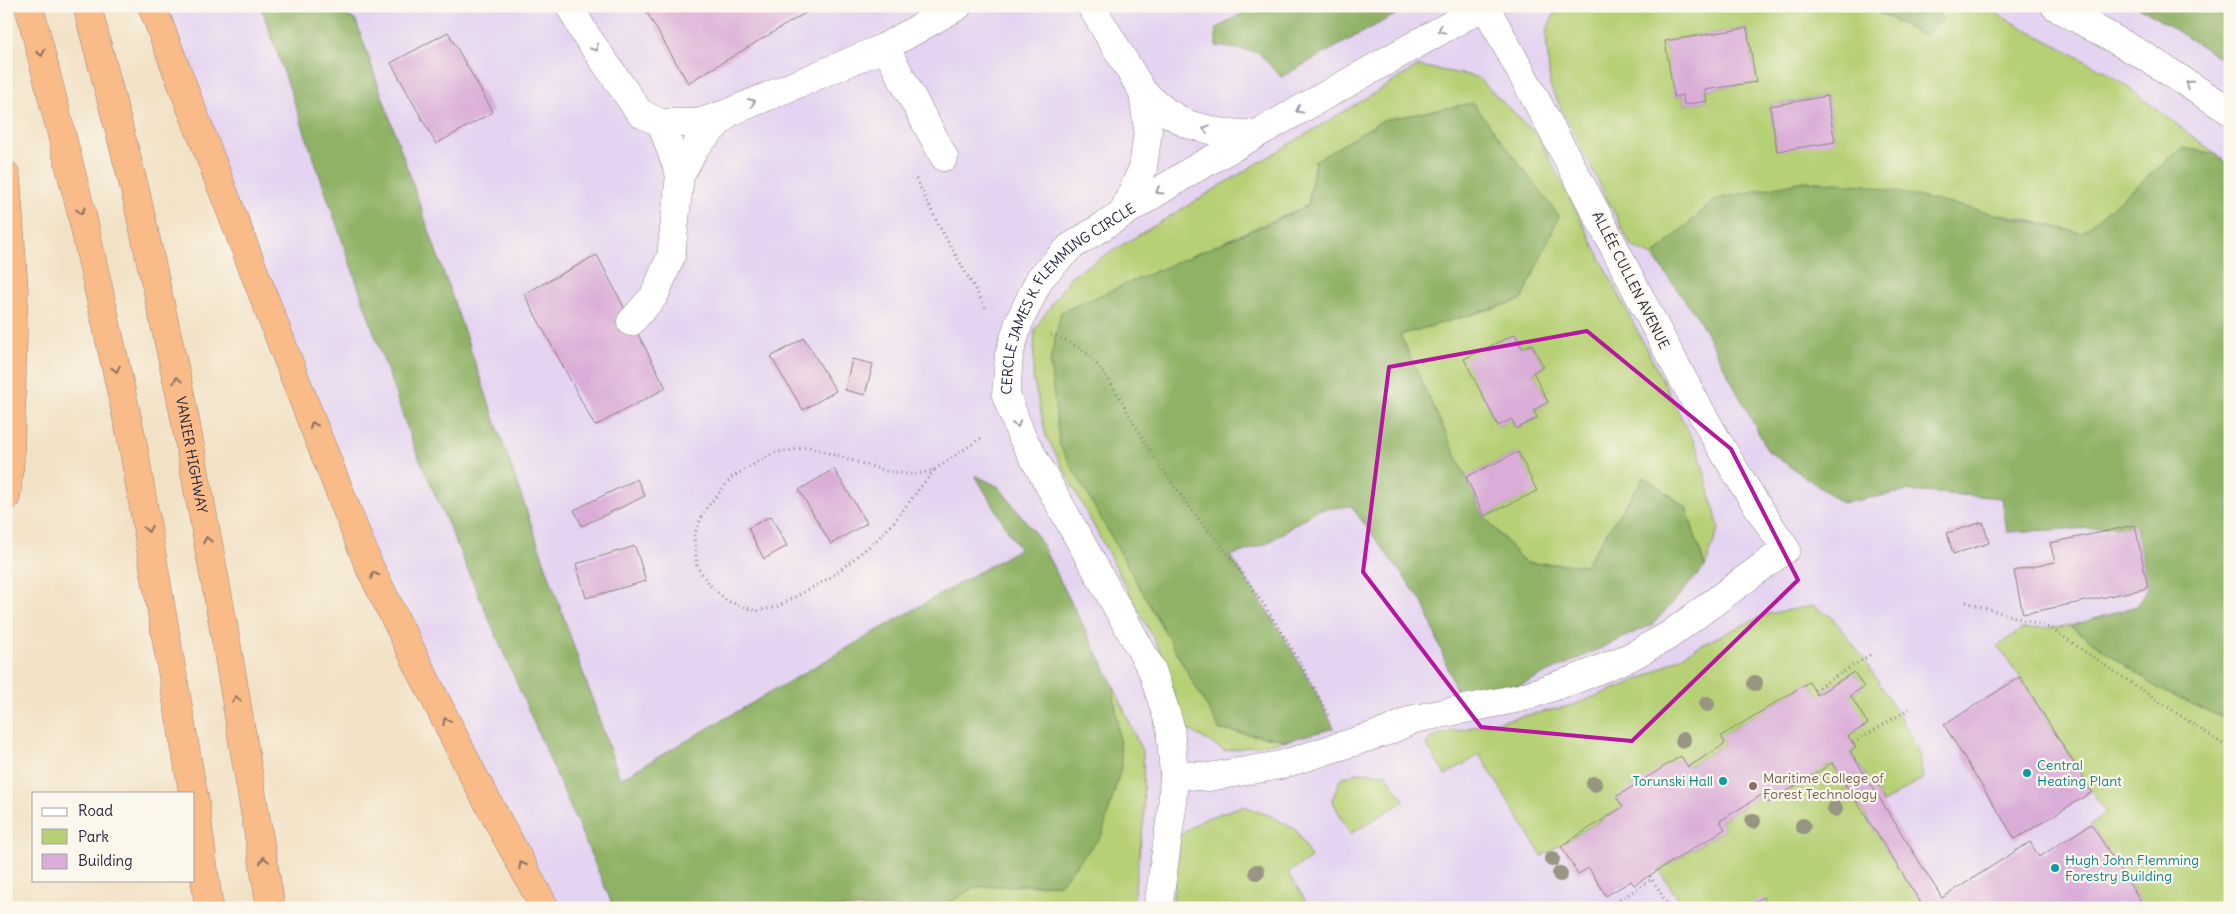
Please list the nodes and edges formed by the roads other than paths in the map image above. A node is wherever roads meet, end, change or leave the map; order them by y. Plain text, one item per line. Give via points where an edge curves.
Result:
1 (28, 6) edge
2 (87, 6) edge
3 (152, 6) edge
4 (570, 6) edge
5 (958, 6) edge
6 (1091, 6) edge
7 (1484, 6) edge
8 (2055, 6) edge
9 (884, 47) junction
10 (1143, 92) junction
11 (2230, 110) edge
12 (728, 113) junction
13 (661, 123) junction
14 (1254, 135) junction
15 (944, 157) dead end
16 (6, 175) edge
17 (680, 175) junction
18 (1122, 214) junction
19 (631, 322) dead end
20 (6, 497) edge
21 (1174, 774) junction
22 (194, 792) edge
23 (195, 802) edge
24 (209, 908) edge
25 (272, 908) edge
26 (544, 908) edge
27 (1158, 908) edge

1 -> 22 highway via 82,215 132,440
25 -> 2 highway, VANIER HIGHWAY via 181,398 135,190
26 -> 3 highway via 472,773 369,566
4 -> 13 street via 640,113
5 - 9 street
6 - 10 street
7 -> 14 street, CERCLE JAMES K. FLEMMING CIRCLE
7 - 21 street, ALLÉE CULLEN AVENUE via 1689,393 1749,497 1786,549 1668,636 1630,657 1576,679 1520,698 1414,719 1281,765 1209,777
11 -> 8 street via 2146,57
12 -> 9 street
9 - 15 street
14 -> 10 street via 1218,132 1188,124 1165,111
10 - 18 street via 1148,130 1143,168
12 - 13 street via 698,123
12 - 17 street via 696,146
13 - 17 street
14 -> 18 street, CERCLE JAMES K. FLEMMING CIRCLE
16 - 20 highway via 14,290 10,460
17 - 19 street via 671,256 654,296
18 -> 21 street, CERCLE JAMES K. FLEMMING CIRCLE via 1070,247 1040,278 1019,322 1008,355 1006,395 1026,443 1152,670 1170,726
21 - 27 street, CERCLE JAMES K. FLEMMING CIRCLE
23 - 24 highway

